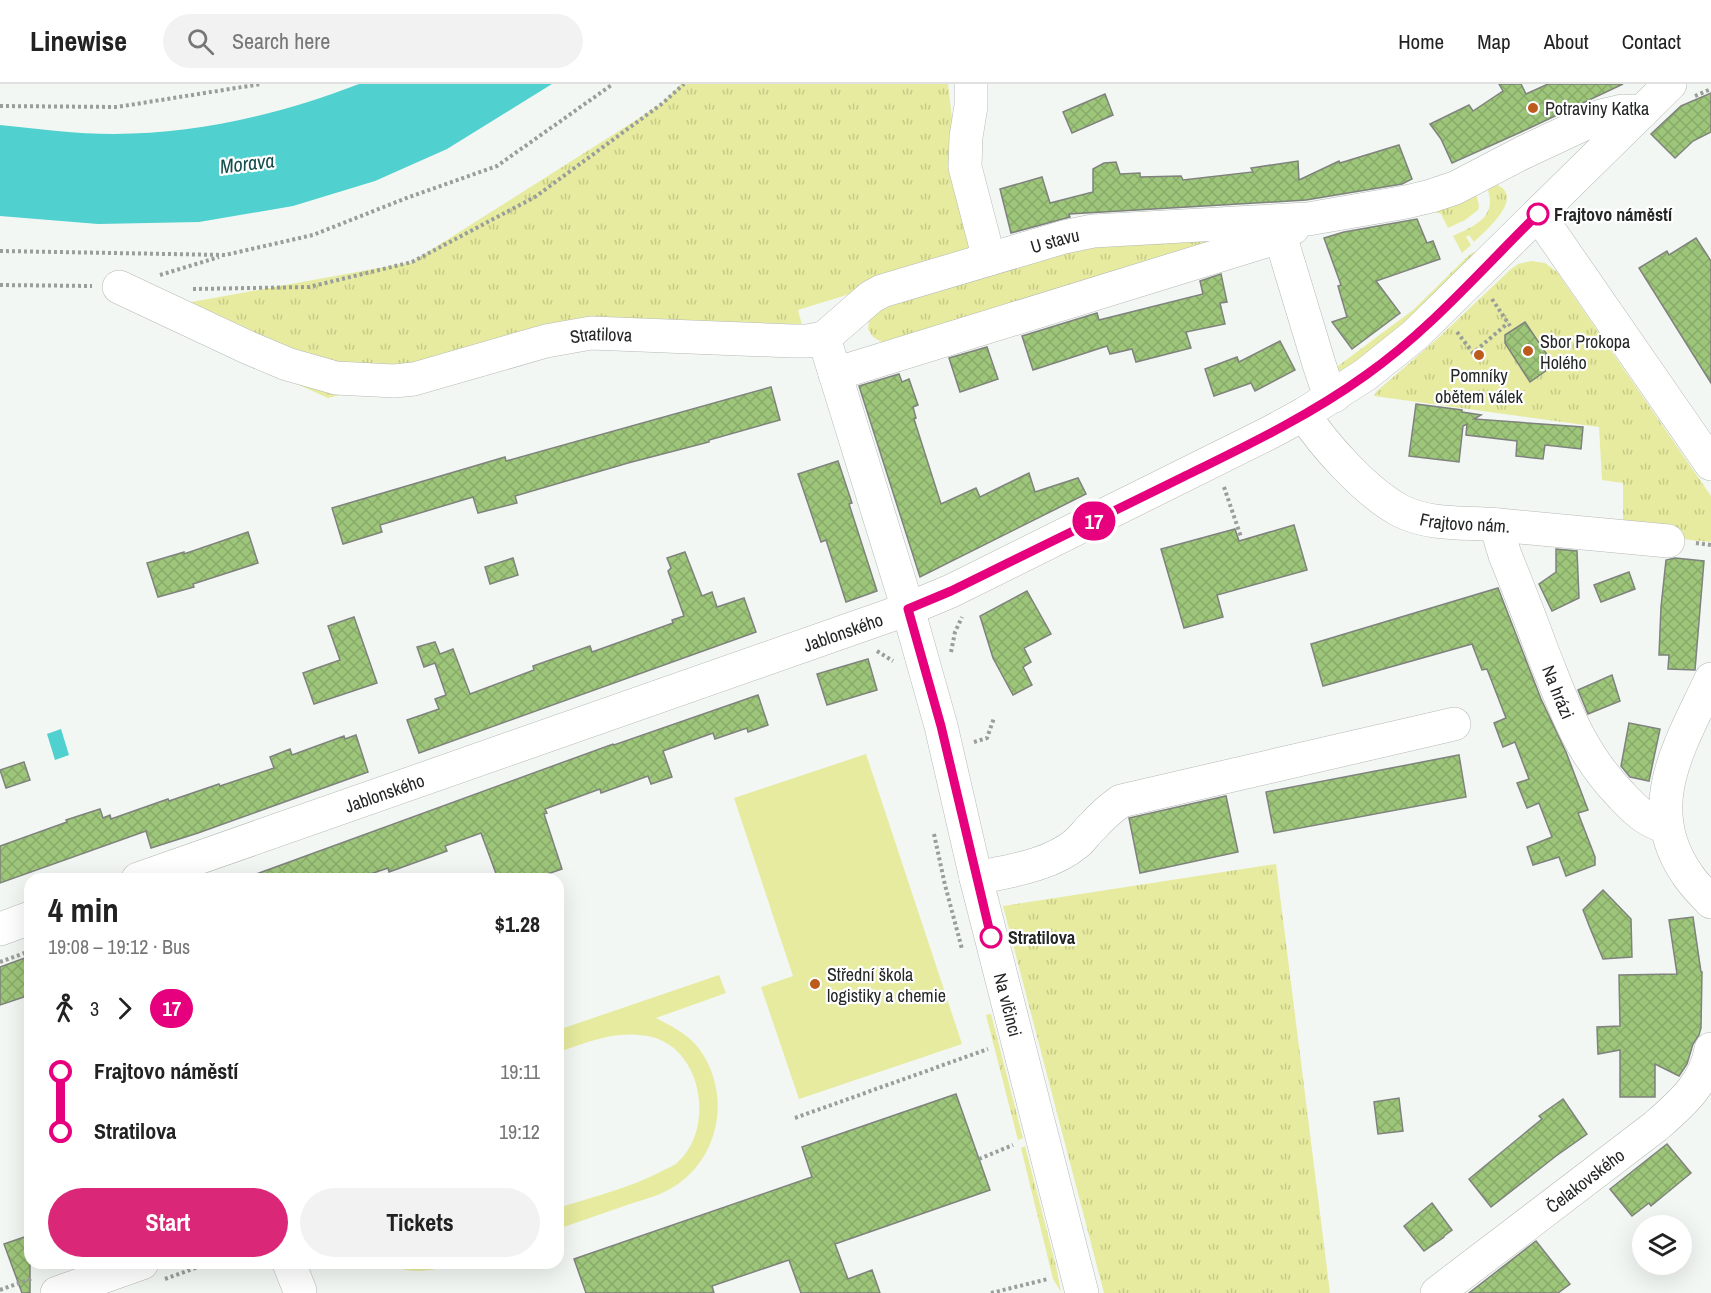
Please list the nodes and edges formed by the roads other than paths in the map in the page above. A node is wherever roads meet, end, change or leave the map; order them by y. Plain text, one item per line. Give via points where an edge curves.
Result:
1 (971, 84) edge
2 (1670, 84) edge
3 (1642, 112) junction
4 (1538, 214) junction
5 (1308, 219) junction
6 (1280, 235) junction
7 (989, 259) junction
8 (119, 287) road end
9 (824, 338) junction
10 (835, 374) junction
11 (1334, 396) junction
12 (1304, 414) junction
13 (1711, 464) edge
14 (1497, 525) junction
15 (1668, 541) dead end
16 (908, 609) junction
17 (1711, 679) edge
18 (1454, 724) dead end
19 (1666, 827) junction
20 (155, 873) edge
21 (976, 878) junction
22 (1711, 902) edge
23 (24, 920) edge
24 (0, 929) edge
25 (1711, 1049) edge
26 (125, 1269) edge
27 (57, 1293) edge
28 (1082, 1293) edge
29 (1437, 1293) edge

1 - 7 street via 965,167
2 - 3 street, Jablonského
3 - 4 street, Jablonského
3 - 5 street, U stavu via 1601,116 1431,196
4 - 11 street, Jablonského via 1415,335
4 - 13 street
5 - 6 street, U stavu
5 - 7 street, U stavu via 1093,231
6 - 10 street, U stavu
6 - 11 street via 1325,382
7 - 9 street, U stavu via 882,291
8 - 9 street, Stratilova via 287,364 336,378 414,379 546,341 591,333 792,341
9 - 10 street
10 - 16 street
11 - 12 street, Jablonského
12 - 14 street, Frajtovo nám. via 1356,476 1399,510 1419,519
12 - 16 street, Jablonského via 1047,544
14 - 15 street, Frajtovo nám.
14 - 19 street, Na hrázi via 1505,555 1576,734 1613,788 1639,814
16 - 20 street, Jablonského
16 - 21 street, Na vlčinci
17 - 19 street via 1673,763 1665,802
18 - 21 street via 1120,801 1065,851 1048,860
19 - 22 street via 1686,874
21 - 28 street, Na vlčinci
23 - 24 street
25 - 29 street, Čelakovského via 1689,1096 1664,1119
26 - 27 street

